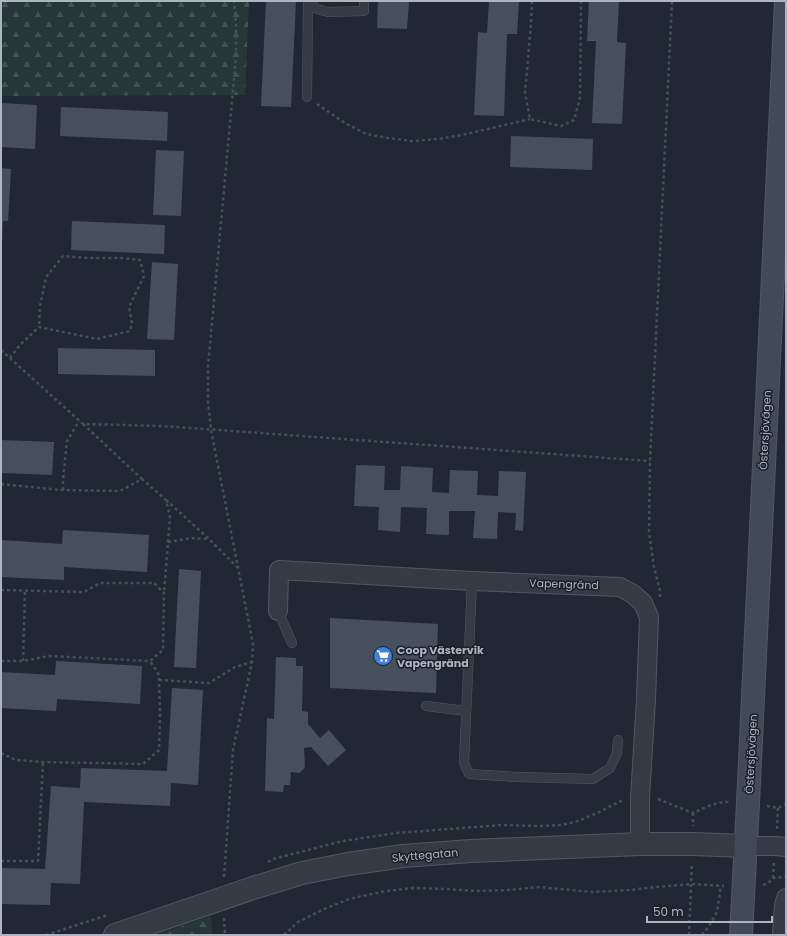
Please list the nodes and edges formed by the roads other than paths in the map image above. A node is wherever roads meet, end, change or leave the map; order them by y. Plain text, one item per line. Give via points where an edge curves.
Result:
1 (308, 1) edge
2 (312, 1) edge
3 (364, 1) edge
4 (785, 5) edge
5 (307, 97) road end
6 (472, 581) junction
7 (278, 611) joint
8 (292, 644) dead end
9 (426, 706) dead end
10 (466, 711) junction
11 (618, 740) dead end
12 (640, 844) junction
13 (745, 846) junction
14 (786, 847) edge
15 (786, 898) edge
16 (115, 935) edge
17 (741, 935) edge
18 (782, 935) edge

1 - 5 lane
2 - 3 lane via 314,8 328,12 364,11
4 - 13 main road, Östersjövägen
6 - 7 street, Vapengränd via 278,570
6 - 10 lane
6 - 12 street, Vapengränd via 620,587 643,603 649,617
7 - 8 lane
9 - 10 lane
10 - 11 lane via 464,763 469,774 594,779 610,768 617,753
12 - 13 street, Skyttegatan
12 - 16 street, Skyttegatan via 471,850 348,864 288,877
13 - 14 street
13 - 17 main road, Östersjövägen
15 - 18 street

